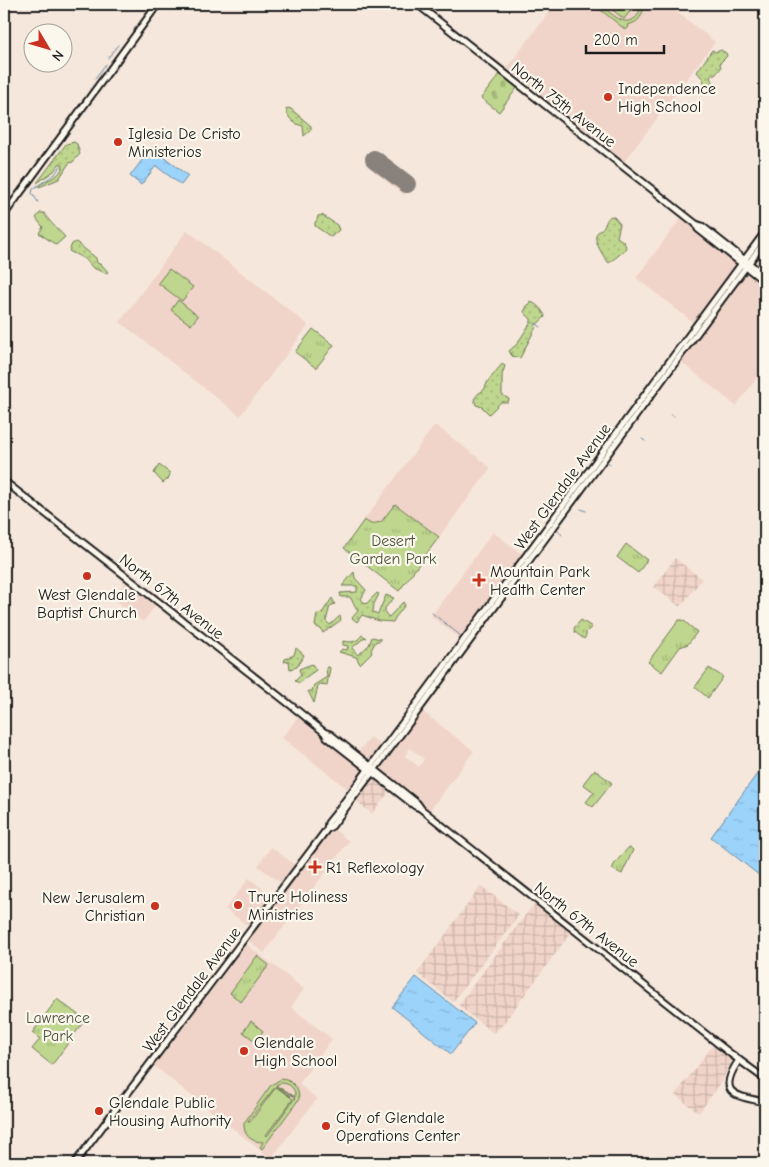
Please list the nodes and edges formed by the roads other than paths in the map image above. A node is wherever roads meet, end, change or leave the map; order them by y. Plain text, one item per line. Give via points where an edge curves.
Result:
1 (158, 4) edge
2 (417, 4) edge
3 (4, 215) edge
4 (765, 232) edge
5 (765, 241) edge
6 (745, 263) junction
7 (765, 276) edge
8 (765, 282) edge
9 (4, 481) edge
10 (486, 614) junction
11 (414, 707) junction
12 (409, 724) junction
13 (371, 769) junction
14 (739, 1060) junction
15 (758, 1072) junction
16 (765, 1075) edge
17 (765, 1079) edge
18 (765, 1102) edge
19 (75, 1163) edge

1 - 3 main road
2 - 6 main road, North 75th Avenue
4 - 6 main road, West Glendale Avenue
5 - 6 main road, West Glendale Avenue
6 - 7 main road, North 75th Avenue
6 - 8 main road, North 75th Avenue
6 - 10 main road, West Glendale Avenue
9 - 13 main road, North 67th Avenue
10 - 11 main road, West Glendale Avenue
10 - 12 main road, West Glendale Avenue
11 - 12 main road via 407,721
11 - 13 main road, West Glendale Avenue
12 - 13 main road, West Glendale Avenue
13 - 14 main road, North 67th Avenue
13 - 19 main road, West Glendale Avenue
14 - 15 main road, North 67th Avenue
14 - 18 main road via 729,1076 731,1090 740,1096
15 - 16 main road, North 67th Avenue
15 - 17 main road, North 67th Avenue

